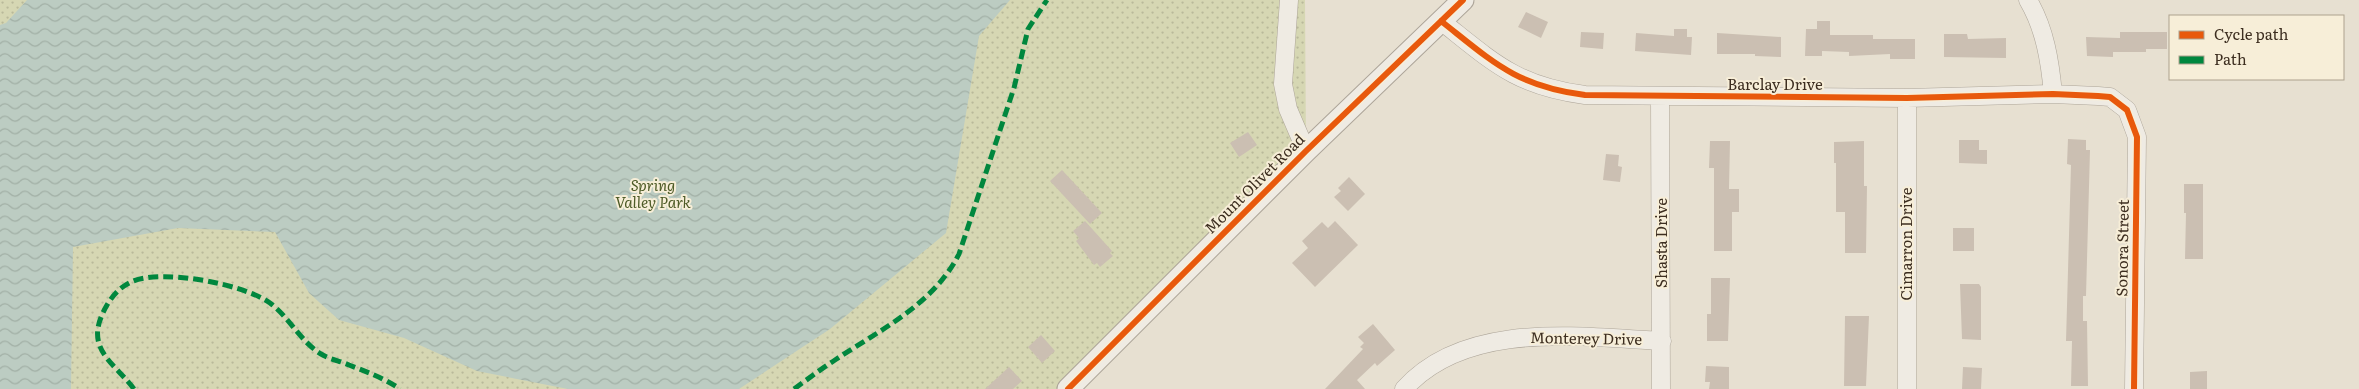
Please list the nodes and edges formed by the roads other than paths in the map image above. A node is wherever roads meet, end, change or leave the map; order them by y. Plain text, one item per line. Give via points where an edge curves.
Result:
1 (1289, 0) edge
2 (1463, 0) edge
3 (2028, 0) edge
4 (1441, 20) junction
5 (2053, 94) junction
6 (1660, 97) junction
7 (1907, 98) junction
8 (2126, 110) joint
9 (1306, 151) junction
10 (1662, 341) junction
11 (1068, 389) edge
12 (1404, 389) edge
13 (1661, 389) edge
14 (1907, 389) edge
15 (2134, 389) edge

1 - 9 street via 1283,84 1288,109
2 - 4 street, Mount Olivet Road
3 - 5 street via 2046,43
4 - 6 street, Barclay Drive via 1495,64 1520,79 1548,89 1585,95
4 - 9 street, Mount Olivet Road
5 - 7 street, Barclay Drive
5 - 8 street, Barclay Drive via 2110,97
6 - 7 street, Barclay Drive
6 - 10 street, Shasta Drive
7 - 14 street, Cimarron Drive
8 - 15 street, Sonora Street via 2137,137
9 - 11 street, Mount Olivet Road
10 - 12 street, Monterey Drive via 1537,336 1496,341 1464,350 1436,364
10 - 13 street, Shasta Drive

